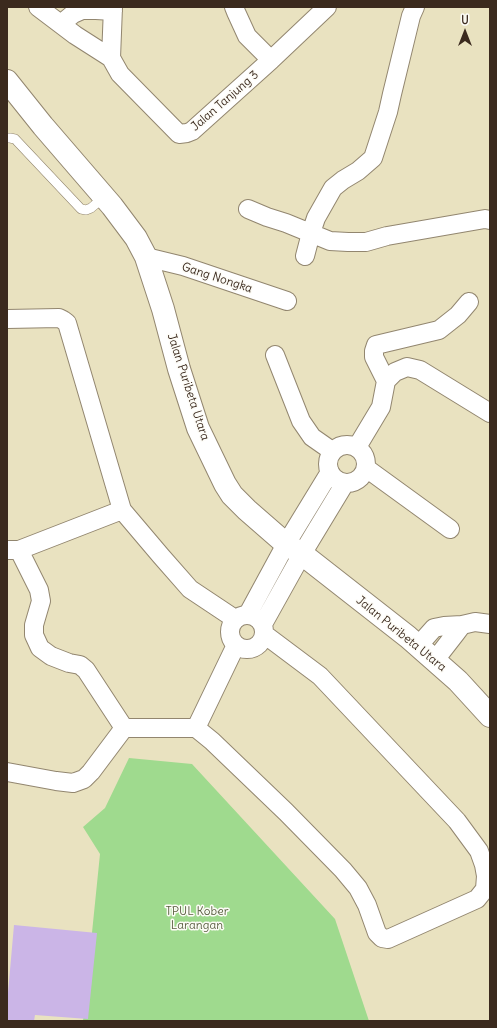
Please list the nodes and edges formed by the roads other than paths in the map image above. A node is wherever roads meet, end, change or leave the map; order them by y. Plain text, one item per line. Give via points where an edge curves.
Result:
1 (38, 7) edge
2 (234, 7) edge
3 (327, 7) edge
4 (415, 7) edge
5 (113, 9) edge
6 (61, 24) junction
7 (111, 58) junction
8 (271, 60) junction
9 (7, 82) edge
10 (7, 138) edge
11 (104, 197) junction
12 (248, 209) dead end
13 (490, 220) edge
14 (311, 234) junction
15 (305, 256) dead end
16 (146, 257) junction
17 (288, 302) dead end
18 (470, 302) dead end
19 (7, 319) edge
20 (275, 355) dead end
21 (386, 381) junction
22 (490, 413) edge
23 (357, 447) junction
24 (332, 451) junction
25 (366, 468) junction
26 (330, 472) junction
27 (345, 483) junction
28 (122, 510) junction
29 (450, 529) dead end
30 (294, 549) junction
31 (13, 550) edge
32 (241, 617) junction
33 (490, 624) edge
34 (462, 625) junction
35 (263, 629) junction
36 (236, 645) junction
37 (418, 646) junction
38 (435, 660) junction
39 (490, 716) edge
40 (124, 728) junction
41 (196, 728) junction
42 (7, 772) edge

1 - 6 street
2 - 8 street via 247,36
3 - 8 street, Jalan Tanjung 3
4 - 14 street via 410,16 388,112 373,158 333,188 321,208
5 - 6 street via 82,10
5 - 7 street
6 - 7 street
7 - 8 street, Jalan Tanjung 3 via 120,74 179,134 192,132
9 - 11 street, Jalan Puribeta Utara
10 - 11 lane via 15,139 81,209 91,208
11 - 16 street, Jalan Puribeta Utara via 136,238
12 - 14 street
13 - 14 street via 387,236 366,242 330,240
14 - 15 street
16 - 17 street, Gang Nongka via 182,266
16 - 30 street, Jalan Puribeta Utara via 198,428 225,484 247,510
18 - 21 street via 439,330 376,345 374,357
19 - 28 street via 59,318 67,323
20 - 24 street via 301,421 312,437
21 - 22 street via 407,367 420,370
21 - 23 street via 381,407
23 - 24 street via 351,444 344,445
23 - 25 street via 363,452
24 - 26 street via 328,465
25 - 27 street via 362,476 354,482
25 - 29 street
26 - 27 street via 336,479
26 - 30 street
27 - 30 street
28 - 31 street
28 - 32 street via 190,589
30 - 32 street
30 - 35 street
30 - 37 street, Jalan Puribeta Utara
31 - 40 street via 39,590 41,601 34,625 34,635 40,648 51,656 80,665 86,670
32 - 35 street via 257,617
32 - 36 street via 231,624 229,630
33 - 34 street via 475,622
34 - 37 street via 434,628
34 - 38 street
35 - 36 street via 262,640 253,648
35 - 41 street via 320,676 457,821 479,851 484,865 485,888 477,899 388,939 382,938 377,933 358,888 343,870 281,806
36 - 41 street
37 - 38 street, Jalan Puribeta Utara
38 - 39 street, Jalan Puribeta Utara
40 - 41 street
40 - 42 street via 84,779 73,783

